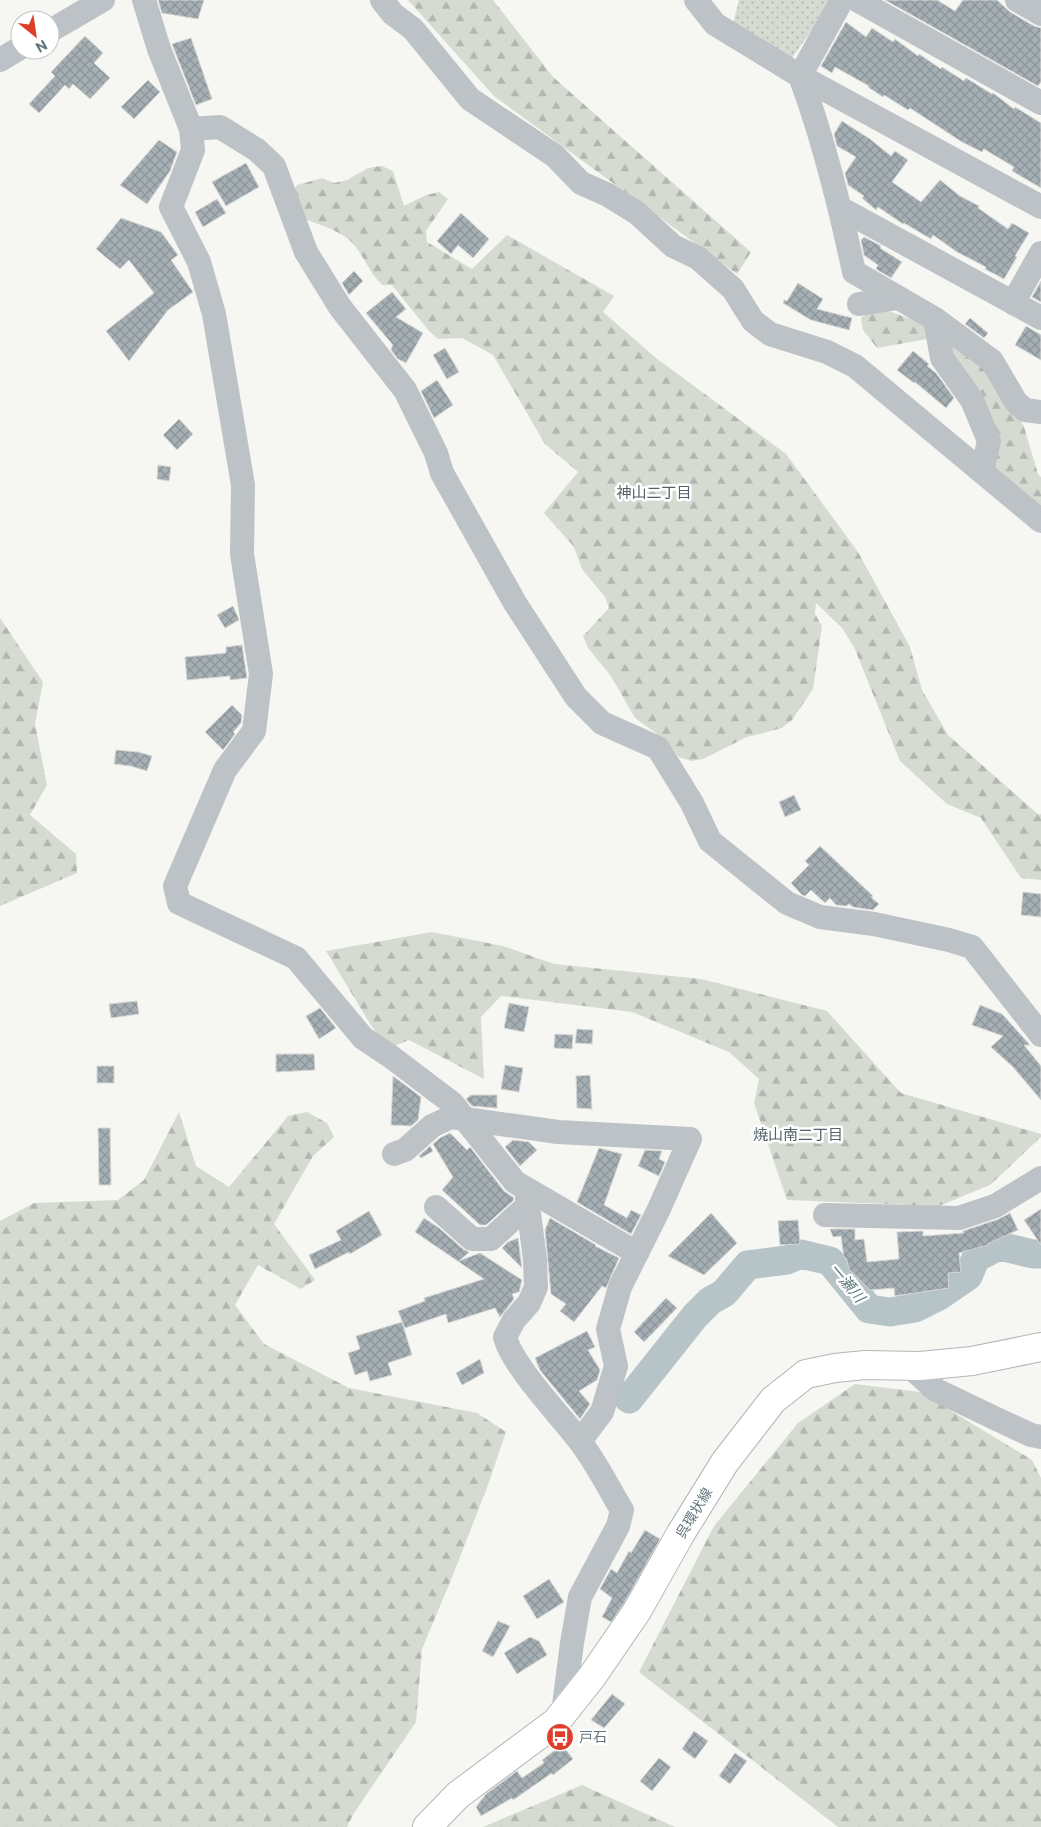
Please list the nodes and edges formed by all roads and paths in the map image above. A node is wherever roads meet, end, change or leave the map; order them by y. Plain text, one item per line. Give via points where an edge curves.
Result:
1 (103, 0) edge
2 (144, 0) edge
3 (382, 0) edge
4 (696, 0) edge
5 (842, 0) edge
6 (857, 0) edge
7 (1017, 0) edge
8 (1041, 14) edge
9 (60, 25) edge
10 (800, 76) junction
11 (1041, 103) edge
12 (191, 129) junction
13 (1041, 207) edge
14 (840, 208) junction
15 (1041, 252) edge
16 (898, 298) junction
17 (1013, 303) junction
18 (859, 304) dead end
19 (1041, 318) edge
20 (935, 319) junction
21 (1041, 412) edge
22 (982, 471) junction
23 (1041, 521) edge
24 (1041, 1035) edge
25 (467, 1120) junction
26 (394, 1154) dead end
27 (1041, 1178) edge
28 (526, 1198) junction
29 (436, 1207) dead end
30 (825, 1215) dead end
31 (637, 1253) junction
32 (1041, 1347) edge
33 (909, 1366) junction
34 (1041, 1437) edge
35 (580, 1441) junction
36 (563, 1713) junction
37 (426, 1827) edge

1 - 9 street
2 - 12 street via 159,49
3 - 22 street via 393,14 413,29 470,99 555,156 581,183 637,213 673,246 698,258 733,289 753,322 770,334 827,352 855,366
4 - 10 street via 715,24
5 - 10 street
6 - 11 street
7 - 8 street
10 - 13 street
10 - 14 street via 817,120
12 - 24 street via 220,127 257,150 274,166 306,252 340,307 404,390 436,453 442,473 515,603 576,696 602,723 658,748 692,803 710,841 787,903 811,914 874,924 972,947
12 - 25 street via 193,150 172,207 199,262 214,314 243,485 242,554 261,674 254,731 225,770 175,886 179,903 296,958 363,1038 452,1103
14 - 16 street via 854,272
14 - 17 street
15 - 17 street
16 - 18 street
16 - 20 street
17 - 19 street
20 - 21 street via 992,361 1016,402 1025,410
20 - 22 street via 942,358 972,400 989,441
22 - 23 street
25 - 26 street via 451,1117 432,1126 405,1150
25 - 28 street
25 - 31 street via 558,1132 690,1139
27 - 30 street via 995,1206 959,1218
28 - 29 street via 491,1240 472,1238
28 - 31 street
28 - 35 street via 536,1287 505,1337 507,1347
31 - 35 street via 620,1287 608,1329 616,1366 608,1394 602,1412
32 - 33 main road, 呉環状線 via 972,1361
33 - 34 street via 936,1390
33 - 36 main road, 呉環状線 via 865,1365 806,1374 773,1400 725,1462 637,1611
35 - 36 street via 622,1510 618,1526 580,1597
36 - 37 main road, 呉環状線 via 556,1722 458,1795

